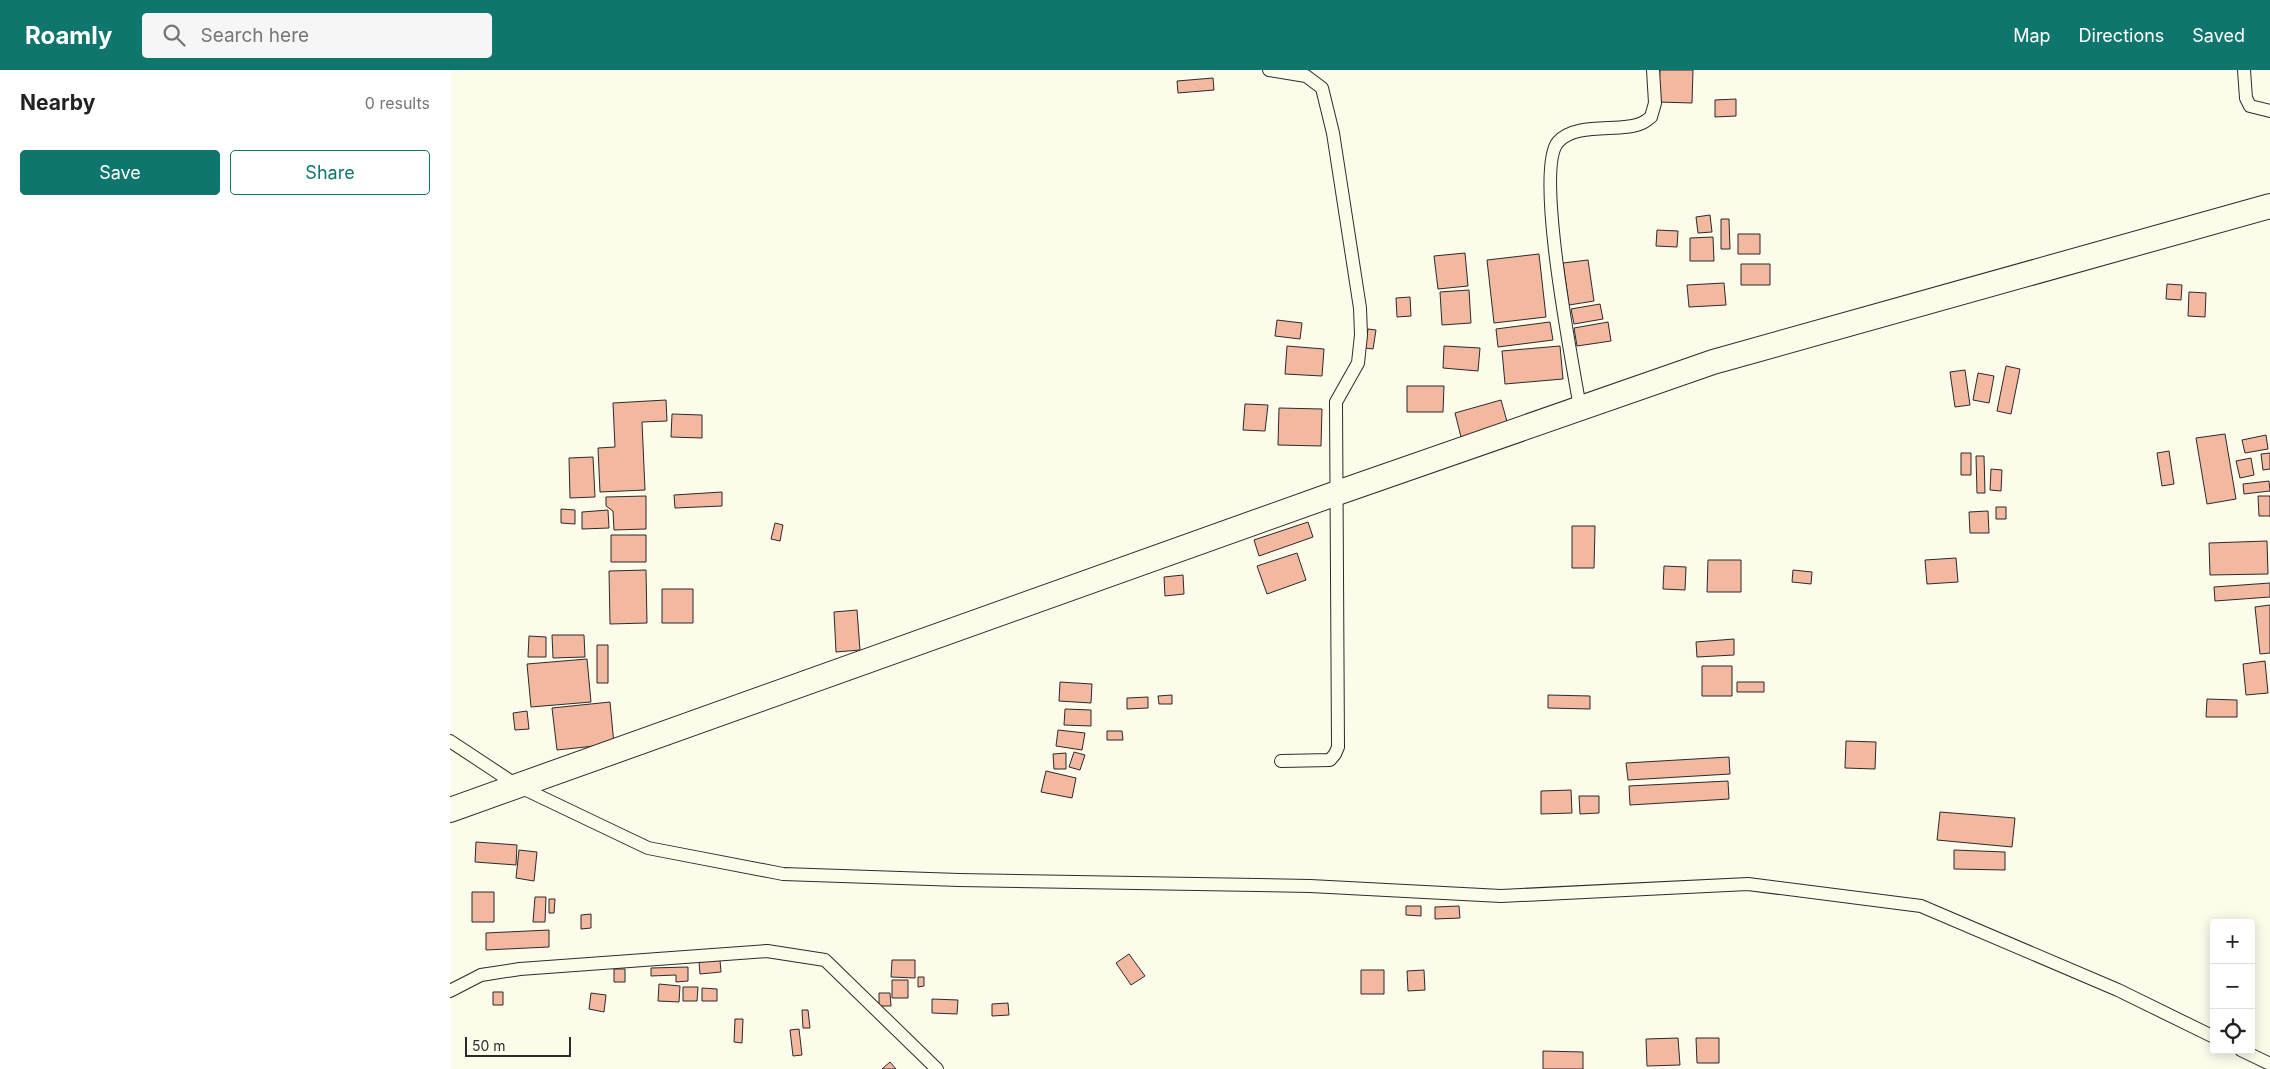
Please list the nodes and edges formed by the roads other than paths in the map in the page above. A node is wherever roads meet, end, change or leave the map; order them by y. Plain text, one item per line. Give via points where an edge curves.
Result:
1 (1269, 70) edge
2 (1653, 70) edge
3 (2244, 70) edge
4 (2270, 111) edge
5 (2270, 206) edge
6 (1580, 408) junction
7 (1337, 493) junction
8 (450, 741) edge
9 (1281, 761) dead end
10 (518, 786) junction
11 (450, 810) edge
12 (450, 991) edge
13 (2210, 1035) edge
14 (2250, 1054) edge
15 (2270, 1064) edge
16 (937, 1069) edge

1 - 7 street via 1306,76 1322,88 1333,132 1360,308 1361,335 1358,363 1336,402
2 - 6 street via 1655,103 1651,117 1641,124 1578,131 1558,141 1550,158 1551,225
3 - 4 street via 2246,98 2250,106
5 - 6 highway via 1713,362
6 - 7 highway
7 - 9 street via 1338,747 1330,760
7 - 10 highway
8 - 10 street
10 - 11 highway
10 - 13 street via 648,848 783,874 1310,886 1501,896 1748,884 1921,906 2118,990
12 - 16 street via 481,974 520,969 767,950 806,956 825,960
14 - 15 street

